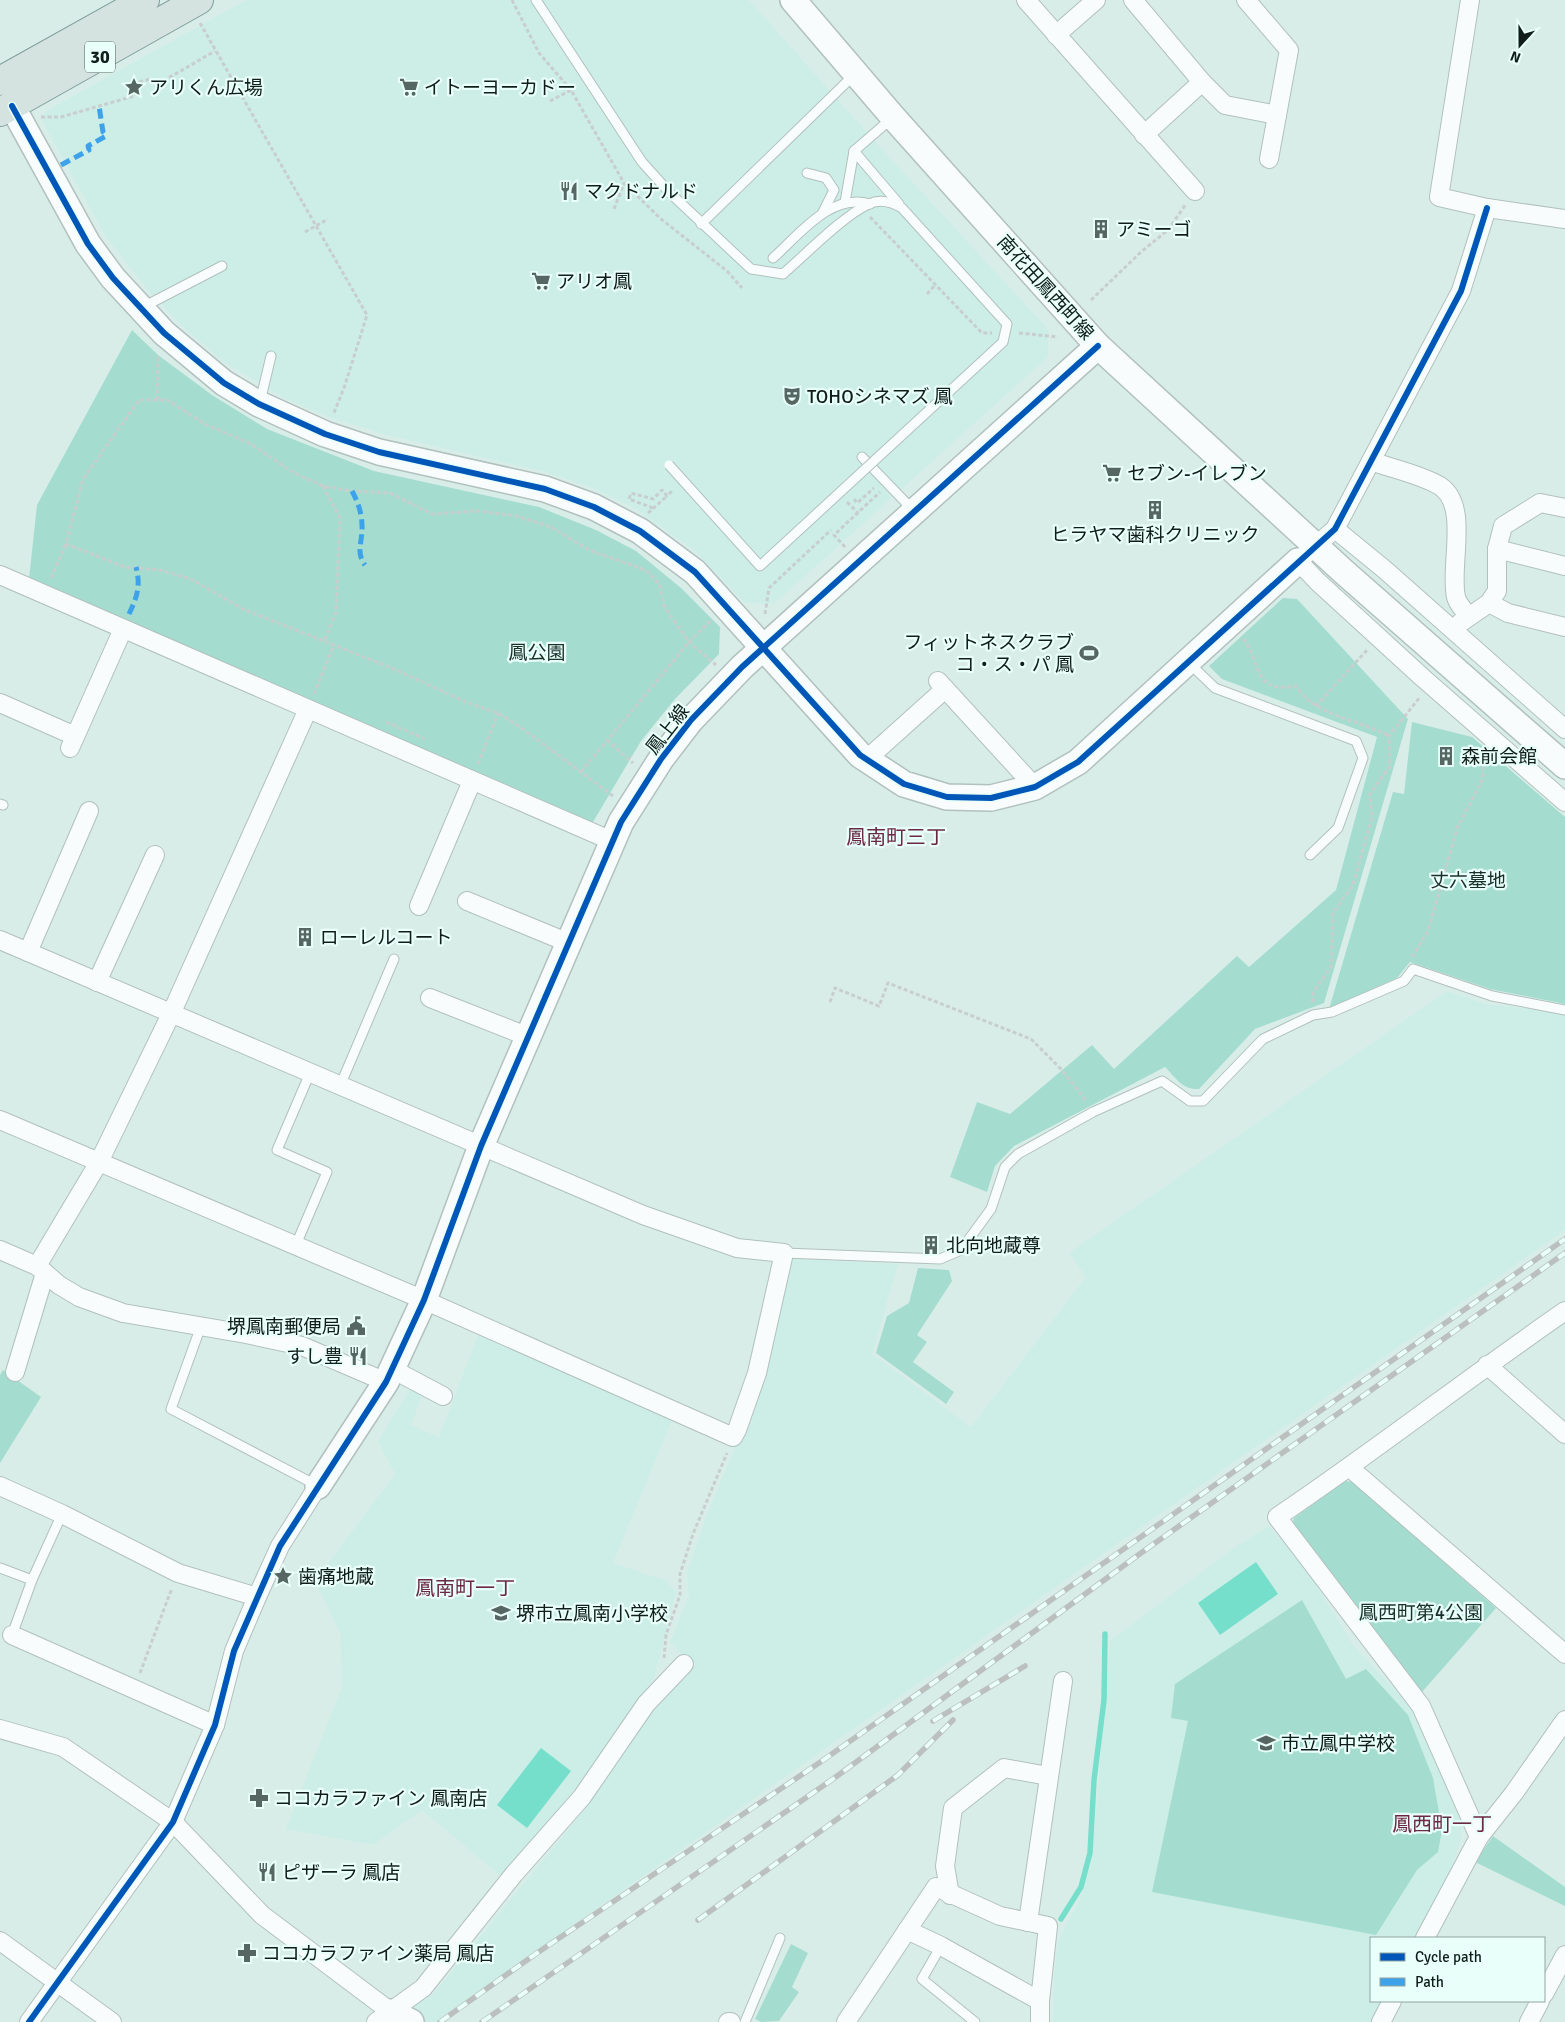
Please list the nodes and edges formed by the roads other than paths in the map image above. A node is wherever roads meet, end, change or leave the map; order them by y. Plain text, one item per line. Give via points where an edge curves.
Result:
1 (145, 0) edge
2 (536, 0) edge
3 (793, 0) edge
4 (1026, 0) edge
5 (1096, 0) edge
6 (1133, 0) edge
7 (1246, 0) edge
8 (1470, 0) edge
9 (198, 10) edge
10 (1056, 35) junction
11 (856, 74) junction
12 (0, 81) edge
13 (1202, 82) junction
14 (15, 111) edge
15 (1277, 115) junction
16 (893, 117) junction
17 (1144, 135) junction
18 (854, 151) junction
19 (1269, 159) dead end
20 (807, 173) dead end
21 (1194, 191) road end
22 (845, 202) junction
23 (870, 204) junction
24 (902, 208) junction
25 (1487, 208) junction
26 (824, 212) junction
27 (1565, 219) edge
28 (701, 224) junction
29 (773, 258) dead end
30 (222, 266) dead end
31 (140, 308) junction
32 (1098, 346) junction
33 (271, 356) dead end
34 (259, 404) junction
35 (862, 457) dead end
36 (1371, 461) junction
37 (669, 465) dead end
38 (1565, 508) edge
39 (914, 510) junction
40 (1335, 529) junction
41 (1497, 549) junction
42 (1307, 553) junction
43 (1565, 566) edge
44 (0, 575) edge
45 (1489, 603) junction
46 (1468, 616) junction
47 (1565, 627) edge
48 (124, 629) junction
49 (1452, 629) junction
50 (762, 648) junction
51 (1188, 662) junction
52 (0, 703) edge
53 (308, 709) junction
54 (1565, 729) edge
55 (867, 760) junction
56 (1565, 766) edge
57 (472, 781) junction
58 (1035, 787) junction
59 (1565, 802) edge
60 (89, 811) dead end
61 (612, 841) junction
62 (155, 855) dead end
63 (1310, 855) dead end
64 (467, 901) dead end
65 (419, 906) dead end
66 (0, 940) edge
67 (569, 944) junction
68 (28, 952) junction
69 (394, 959) dead end
70 (97, 982) junction
71 (430, 998) dead end
72 (1565, 1010) edge
73 (171, 1014) junction
74 (528, 1037) junction
75 (310, 1073) junction
76 (340, 1086) junction
77 (0, 1120) edge
78 (481, 1146) junction
79 (99, 1162) junction
80 (295, 1247) junction
81 (0, 1250) edge
82 (784, 1253) junction
83 (41, 1269) junction
84 (424, 1300) junction
85 (1565, 1311) edge
86 (201, 1326) junction
87 (1487, 1366) junction
88 (15, 1372) dead end
89 (389, 1375) junction
90 (443, 1396) dead end
91 (1565, 1434) edge
92 (1350, 1468) junction
93 (0, 1486) edge
94 (318, 1486) junction
95 (62, 1514) junction
96 (0, 1568) edge
97 (32, 1580) junction
98 (257, 1596) junction
99 (12, 1635) joint
100 (1565, 1654) edge
101 (684, 1664) dead end
102 (1063, 1680) dead end
103 (1565, 1720) edge
104 (215, 1725) junction
105 (0, 1729) edge
106 (1048, 1776) junction
107 (173, 1822) junction
108 (1479, 1836) junction
109 (950, 1895) junction
110 (1028, 1922) junction
111 (908, 1930) junction
112 (1426, 1937) edge
113 (780, 1938) dead end
114 (0, 1941) edge
115 (941, 1946) junction
116 (1565, 1955) edge
117 (57, 1983) junction
118 (1545, 1992) edge
119 (1040, 2002) junction
120 (1391, 2002) edge
121 (1539, 2002) edge
122 (393, 2019) edge
123 (29, 2022) edge
124 (112, 2022) edge
125 (745, 2022) edge
126 (846, 2022) edge
127 (975, 2022) edge
128 (1040, 2022) edge
129 (1380, 2022) edge
130 (1529, 2022) edge

1 - 12 main road, 30
2 - 28 lane via 642,162
3 - 11 street, 南花田鳳西町線
4 - 10 street
5 - 10 street
6 - 13 street
7 - 15 street via 1290,50
8 - 25 street via 1439,197
9 - 14 main road, 30
10 - 17 street
11 - 16 street, 南花田鳳西町線
11 - 28 lane
13 - 15 street via 1225,105
13 - 17 street
14 - 31 street via 88,244
15 - 19 street
16 - 18 lane
16 - 32 street, 南花田鳳西町線
17 - 21 street
18 - 22 lane
18 - 24 lane
20 - 26 lane via 826,178 834,190
22 - 23 lane
22 - 26 lane
23 - 24 lane via 890,201
23 - 28 lane via 783,274 751,269
24 - 37 lane, bridge via 1007,324 1003,342 760,566
25 - 27 street
25 - 36 street via 1461,291
26 - 29 lane
30 - 31 lane
31 - 34 street via 164,333 224,383
32 - 39 street, 鳳上線
32 - 42 street, 南花田鳳西町線
33 - 34 lane
34 - 50 street via 295,422 371,449 545,489 594,507 640,531 695,572
35 - 39 lane
36 - 40 street
36 - 46 street via 1425,479 1451,497 1456,516 1456,598
38 - 41 street via 1540,503 1503,526
39 - 50 street, 鳳上線
40 - 42 street
40 - 49 street
41 - 43 street
41 - 45 street via 1497,591
42 - 51 street
42 - 56 street, 南花田鳳西町線 via 1344,572
42 - 59 street via 1318,582
44 - 48 street
45 - 46 street
45 - 47 street via 1508,613
46 - 49 street
48 - 52 street via 73,742
48 - 53 street
49 - 54 street
50 - 55 street
50 - 61 street, 鳳上線 via 691,720 661,759
51 - 58 street via 1078,762
51 - 63 lane via 1215,688 1356,741 1363,758 1338,828
53 - 57 street
53 - 73 street
55 - 58 street via 904,784 948,796 991,798
55 - 58 street via 941,685
57 - 61 street
57 - 65 street
60 - 68 street
61 - 67 street, 鳳上線
62 - 70 street
64 - 67 street
66 - 68 street
67 - 74 street, 鳳上線
68 - 70 street
69 - 76 lane
70 - 73 street
71 - 74 street
72 - 82 lane via 1492,996 1413,969 1404,980 1263,1039 1203,1101 1190,1101 1162,1081 1093,1112 1018,1154 1005,1167 991,1209 962,1250 940,1259
73 - 75 street
73 - 79 street
74 - 78 street, 鳳上線
75 - 76 street
75 - 80 lane via 277,1150 327,1172
76 - 78 street
77 - 79 street
78 - 82 street via 643,1215 737,1248
78 - 84 street, 鳳上線
79 - 80 street
79 - 83 street
80 - 84 street
81 - 83 street
82 - 84 street via 756,1373 733,1437
83 - 86 street via 59,1285 79,1296 123,1313
83 - 88 street
84 - 89 street, 鳳上線
85 - 87 street
86 - 89 street via 302,1346
86 - 94 lane via 171,1409
87 - 91 street
87 - 92 street
89 - 90 street
89 - 94 street, 鳳上線
92 - 100 street
92 - 108 street via 1277,1517 1421,1706
93 - 95 street
94 - 98 street via 280,1546
95 - 97 lane
95 - 98 street via 178,1573
96 - 97 lane
97 - 99 lane
98 - 104 street via 234,1651
99 - 104 street
101 - 122 street via 646,1704 582,1797 514,1874 423,1988
102 - 106 street
103 - 108 street via 1514,1793
104 - 107 street
105 - 107 street via 63,1748
106 - 109 street via 1004,1768 953,1808 945,1866
106 - 110 street
107 - 117 street
107 - 122 street via 262,1915
108 - 112 street
109 - 110 street via 1000,1916
109 - 111 street via 936,1887
110 - 119 street via 1048,1926
111 - 115 street
111 - 126 street
113 - 125 lane
114 - 117 street
115 - 119 street
115 - 127 lane via 922,1978
116 - 118 street
117 - 123 street
117 - 124 street
119 - 128 street
120 - 129 street
121 - 130 street

